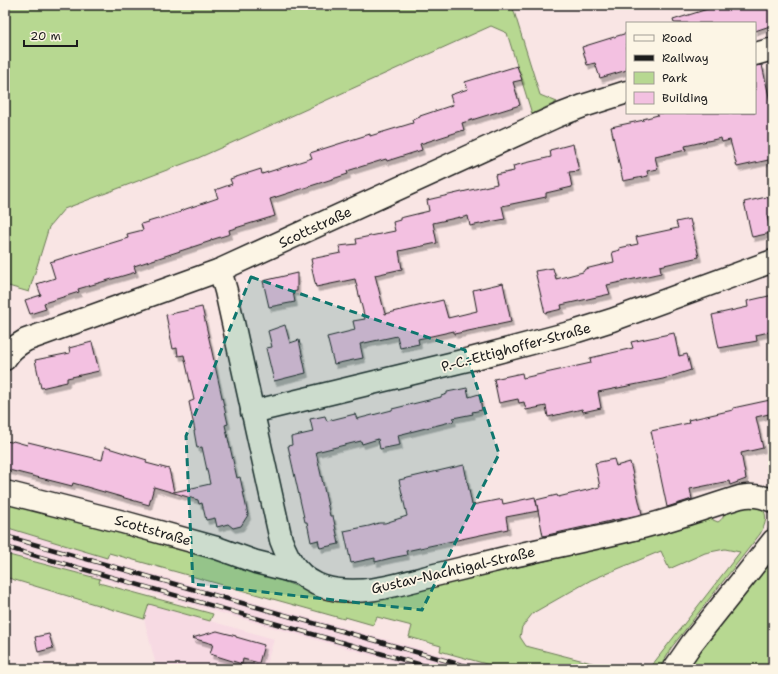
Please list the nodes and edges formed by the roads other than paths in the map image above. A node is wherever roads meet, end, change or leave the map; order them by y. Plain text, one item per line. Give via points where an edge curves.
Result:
1 (773, 49) edge
2 (756, 54) edge
3 (626, 92) edge
4 (773, 261) edge
5 (220, 270) junction
6 (5, 359) edge
7 (252, 412) junction
8 (5, 492) edge
9 (773, 501) edge
10 (773, 541) edge
11 (300, 573) junction
12 (674, 669) edge

1 - 2 street
3 - 5 street, Scottstraße via 558,116
4 - 7 street, P.-C.-Ettighoffer-Straße via 577,332
5 - 6 street, Scottstraße via 26,340 13,348
5 - 7 street, Gustav-Nachtigal-Straße
7 - 11 street, Gustav-Nachtigal-Straße via 281,540 286,554
8 - 11 street, Scottstraße via 123,522
9 - 11 street, Gustav-Nachtigal-Straße via 756,495 740,496 652,525 384,588 339,590 312,582
10 - 12 street

